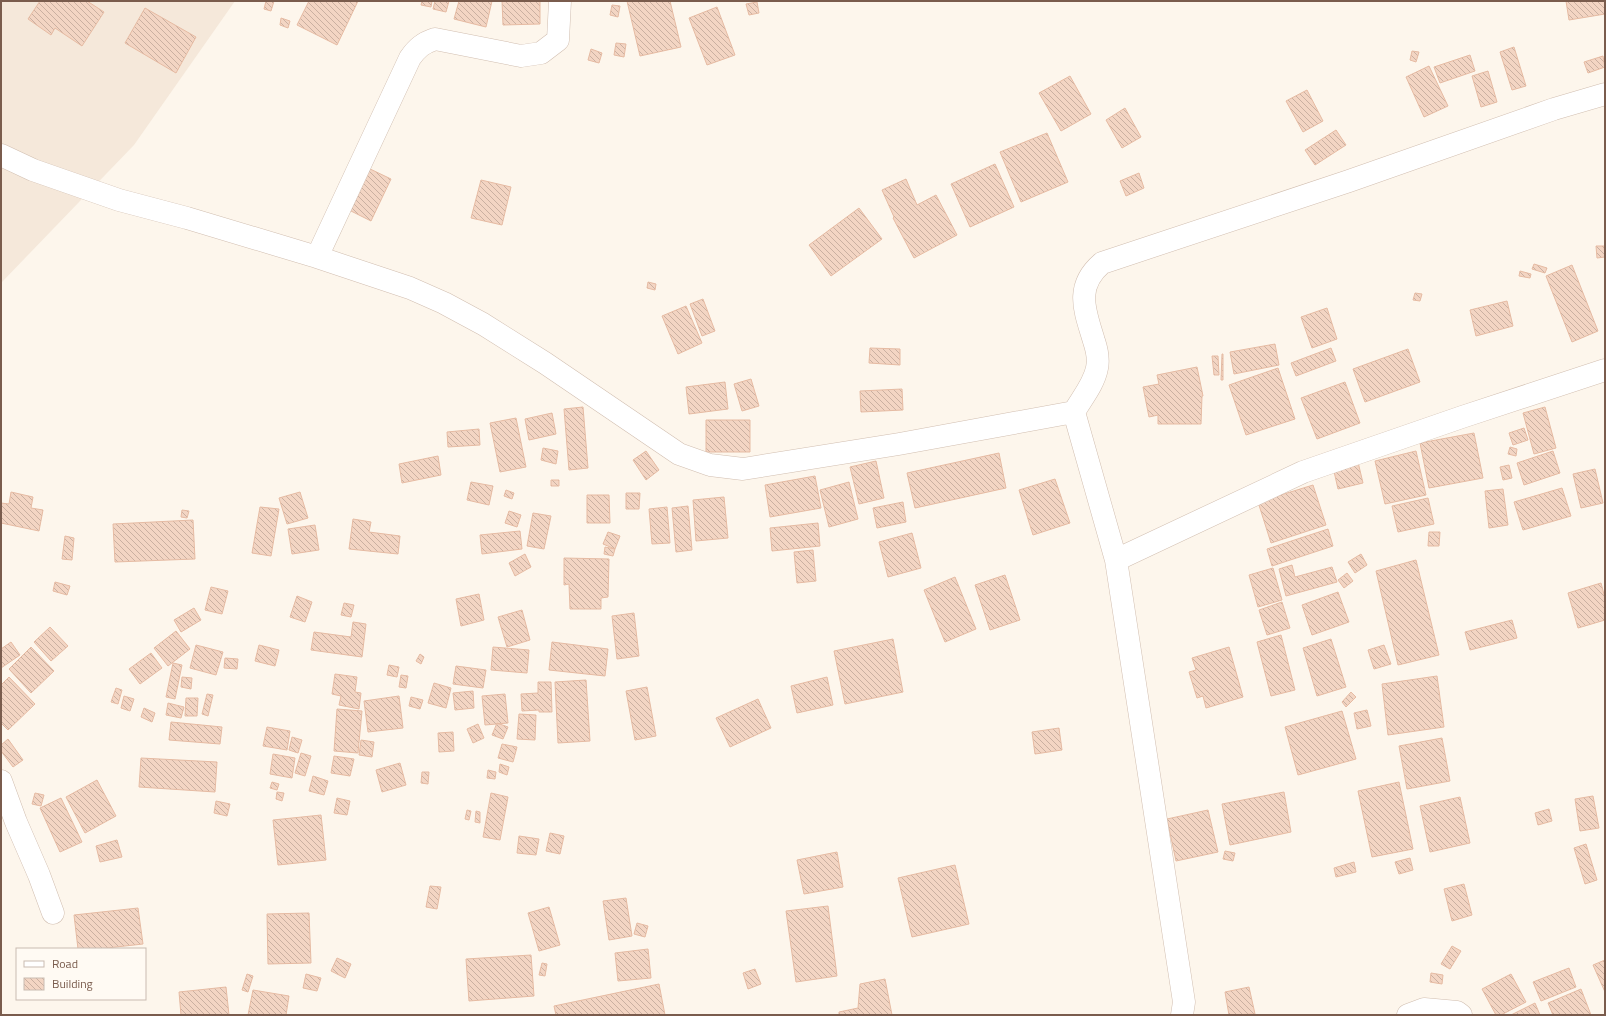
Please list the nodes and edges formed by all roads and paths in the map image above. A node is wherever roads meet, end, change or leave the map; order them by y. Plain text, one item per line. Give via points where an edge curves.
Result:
1 (560, 1) edge
2 (1605, 94) edge
3 (1, 156) edge
4 (317, 257) junction
5 (1605, 370) edge
6 (1074, 412) junction
7 (1116, 560) junction
8 (1, 781) edge
9 (53, 913) dead end
10 (1182, 1015) edge
11 (1408, 1015) edge
12 (1461, 1015) edge

1 - 4 street via 558,40 541,53 521,56 435,39 416,49
2 - 6 street via 1554,109 1349,181 1102,263 1092,271 1085,283 1084,299 1097,353 1097,368 1092,382
3 - 4 street via 119,200
4 - 6 street via 410,288 457,310 545,363 679,454 710,465 743,469
5 - 7 street via 1303,472
6 - 7 street
7 - 10 street via 1184,1002
8 - 9 street
11 - 12 street via 1424,1009 1457,1012

